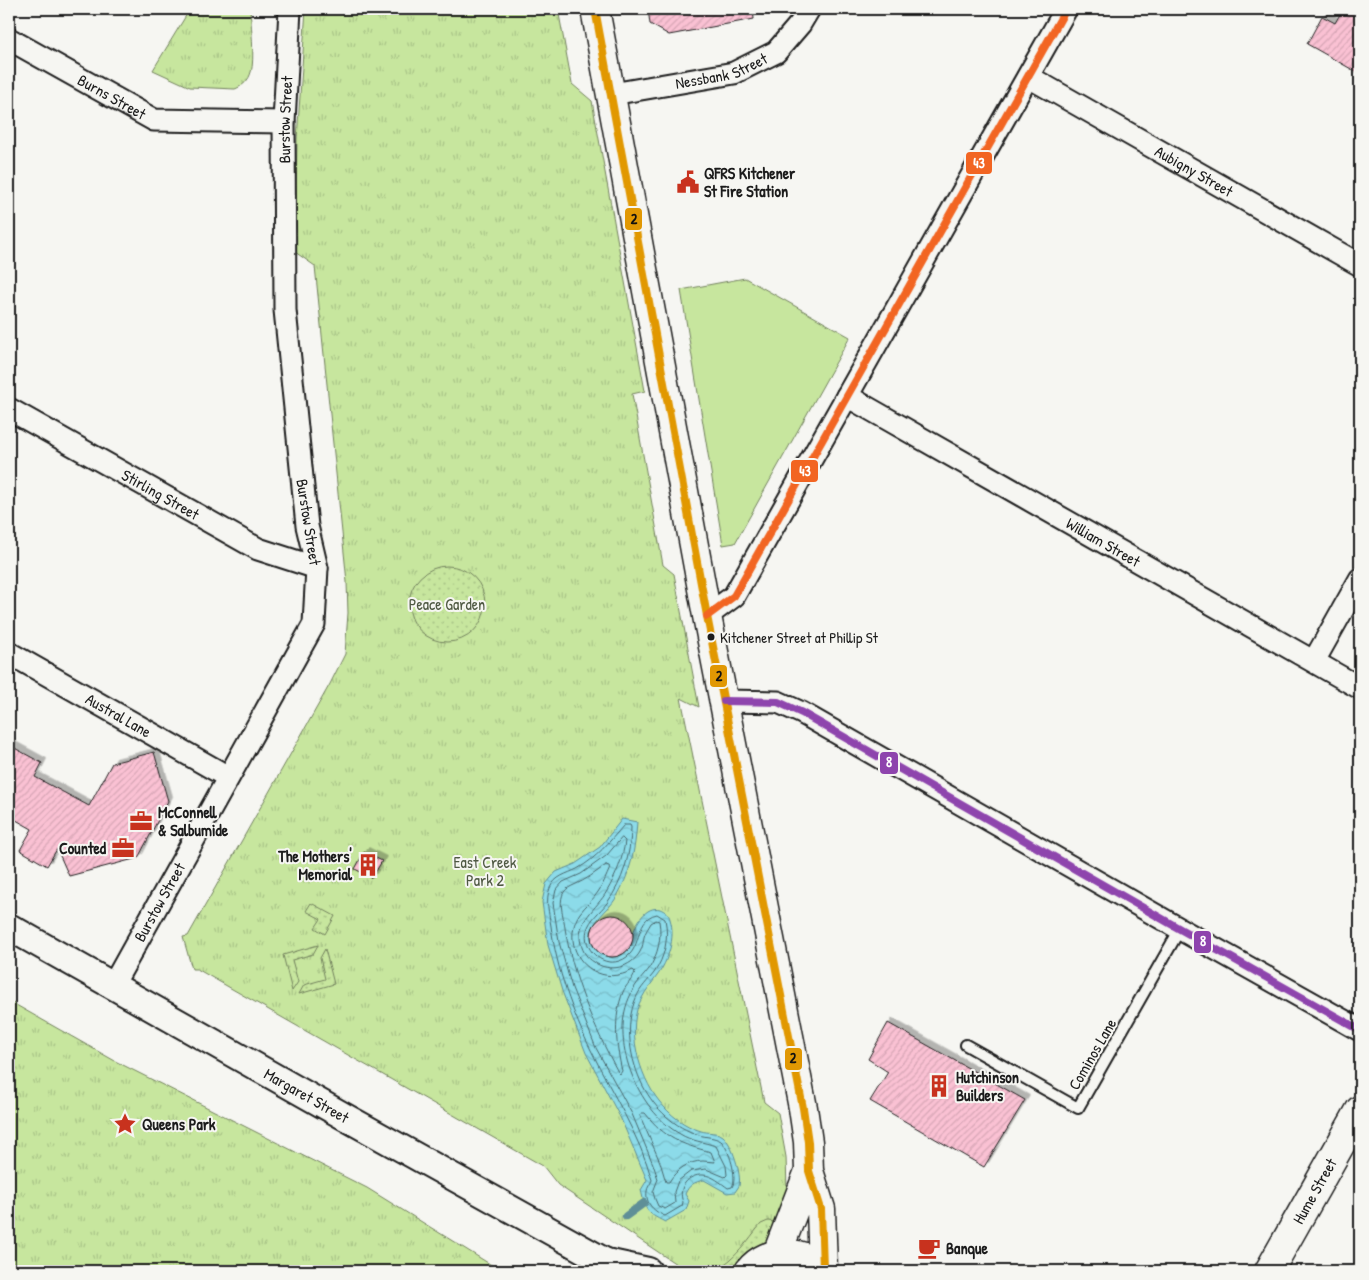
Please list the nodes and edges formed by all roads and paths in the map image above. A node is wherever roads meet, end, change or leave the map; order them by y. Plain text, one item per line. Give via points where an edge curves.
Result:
1 (290, 9) edge
2 (595, 9) edge
3 (809, 9) edge
4 (1066, 9) edge
5 (9, 39) edge
6 (1029, 77) junction
7 (612, 94) junction
8 (284, 122) junction
9 (1360, 265) edge
10 (847, 396) junction
11 (9, 409) edge
12 (317, 568) junction
13 (1360, 579) edge
14 (706, 616) junction
15 (9, 653) edge
16 (1314, 661) junction
17 (1360, 688) edge
18 (724, 700) junction
19 (228, 777) junction
20 (9, 927) edge
21 (1180, 929) junction
22 (113, 985) junction
23 (1360, 1030) edge
24 (966, 1045) dead end
25 (1360, 1110) edge
26 (809, 1171) junction
27 (777, 1254) junction
28 (613, 1267) edge
29 (824, 1270) edge
30 (648, 1271) edge
31 (749, 1271) edge
32 (1269, 1271) edge

1 - 8 street, Burstow Street
2 - 7 main road
3 - 7 street, Nessbank Street via 776,52 734,73
4 - 6 street
5 - 8 street, Burns Street via 154,120
6 - 9 street, Aubigny Street
6 - 10 street
7 - 14 main road
8 - 12 street, Burstow Street via 285,310 307,526
10 - 14 street via 734,596
10 - 16 street, William Street
11 - 12 street, Stirling Street via 258,549
12 - 19 street, Burstow Street via 314,624
13 - 16 street
14 - 18 main road
15 - 19 street, Austral Lane
16 - 17 street, William Street
18 - 21 street via 778,702 802,713
18 - 26 main road via 803,1108
19 - 22 street, Burstow Street
20 - 22 street, Margaret Street
21 - 23 street
21 - 24 lane, Cominos Lane via 1078,1108
22 - 28 street, Margaret Street
25 - 32 main road, Hume Street
26 - 27 main road
26 - 29 main road via 821,1209
27 - 29 main road via 802,1256
27 - 31 main road via 763,1259
28 - 30 street, Margaret Street

